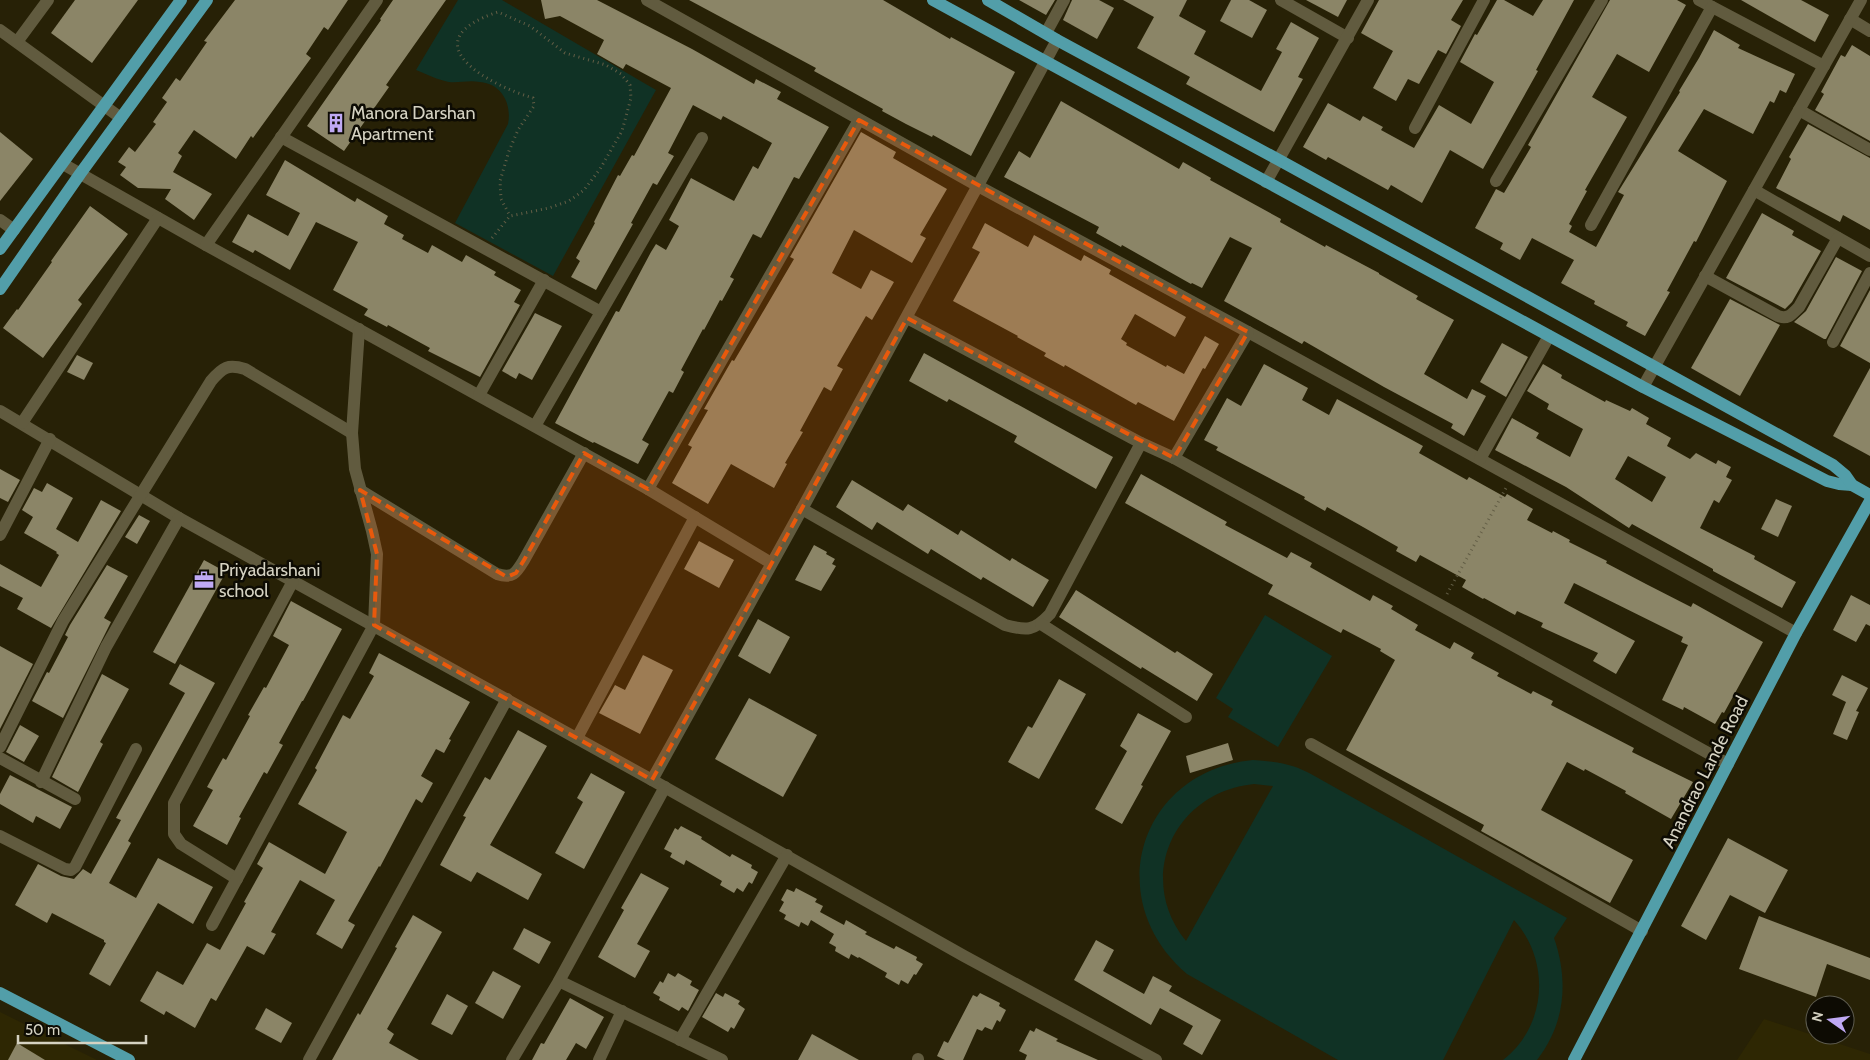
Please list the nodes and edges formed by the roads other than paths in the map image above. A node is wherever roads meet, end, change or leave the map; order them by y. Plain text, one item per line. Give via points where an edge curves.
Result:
1 (48, 0) edge
2 (181, 0) edge
3 (207, 0) edge
4 (377, 0) edge
5 (647, 0) edge
6 (933, 0) edge
7 (988, 0) edge
8 (1064, 0) edge
9 (1281, 0) edge
10 (1368, 0) edge
11 (1484, 0) edge
12 (1602, 0) edge
13 (1699, 0) edge
14 (1861, 0) edge
15 (1712, 7) junction
16 (1850, 19) junction
17 (0, 30) edge
18 (1870, 31) edge
19 (1046, 34) junction
20 (1348, 38) junction
21 (1057, 40) junction
22 (17, 42) junction
23 (1044, 62) junction
24 (1824, 66) junction
25 (104, 106) junction
26 (1799, 110) junction
27 (121, 118) junction
28 (858, 120) junction
29 (1415, 128) dead end
30 (281, 137) junction
31 (702, 138) dead end
32 (1870, 150) edge
33 (1279, 160) junction
34 (63, 164) junction
35 (80, 174) junction
36 (1496, 181) dead end
37 (1266, 182) junction
38 (978, 186) junction
39 (1754, 190) junction
40 (158, 218) junction
41 (0, 220) edge
42 (1590, 225) dead end
43 (14, 230) junction
44 (1838, 238) junction
45 (206, 245) junction
46 (0, 249) edge
47 (1870, 256) edge
48 (1870, 273) edge
49 (1705, 276) junction
50 (544, 280) junction
51 (0, 289) edge
52 (602, 312) junction
53 (907, 318) junction
54 (359, 329) junction
55 (1248, 332) junction
56 (1550, 336) junction
57 (1833, 342) dead end
58 (1654, 366) junction
59 (1643, 387) junction
60 (479, 395) junction
61 (0, 411) edge
62 (22, 423) junction
63 (535, 426) junction
64 (352, 433) junction
65 (50, 439) junction
66 (1141, 442) junction
67 (584, 453) junction
68 (1174, 458) junction
69 (1480, 459) junction
70 (1852, 484) junction
71 (648, 489) junction
72 (360, 490) junction
73 (140, 495) junction
74 (1870, 495) edge
75 (1870, 502) edge
76 (802, 509) junction
77 (695, 517) junction
78 (179, 518) junction
79 (0, 536) edge
80 (771, 563) junction
81 (293, 581) junction
82 (1041, 624) junction
83 (374, 625) junction
84 (1796, 633) junction
85 (507, 699) junction
86 (1186, 717) dead end
87 (577, 738) junction
88 (1311, 744) dead end
89 (0, 747) edge
90 (136, 749) dead end
91 (0, 758) edge
92 (1728, 764) junction
93 (652, 780) junction
94 (41, 782) junction
95 (665, 787) junction
96 (75, 799) dead end
97 (0, 836) edge
98 (786, 855) junction
99 (237, 879) junction
100 (212, 925) dead end
101 (1642, 931) junction
102 (558, 980) junction
103 (0, 993) edge
104 (622, 1011) junction
105 (680, 1040) junction
106 (1140, 1056) edge
107 (718, 1059) edge
108 (129, 1060) edge
109 (309, 1060) edge
110 (512, 1060) edge
111 (599, 1060) edge
112 (1156, 1060) edge
113 (1574, 1060) edge

1 - 22 street
2 - 25 main road
3 - 27 main road
4 - 30 street
5 - 28 street
6 - 23 main road
7 - 19 main road
8 - 19 street
9 - 20 street
10 - 20 street
11 - 29 street
12 - 36 street
13 - 15 street
14 - 16 street
15 - 24 street
15 - 42 street
16 - 18 street
16 - 24 street
17 - 22 street
19 - 21 main road
20 - 33 street
21 - 23 street
21 - 33 main road
22 - 25 street
23 - 37 main road
23 - 38 street
24 - 26 street
25 - 27 street
25 - 34 main road
26 - 32 street
26 - 39 street
27 - 35 main road
28 - 38 street
28 - 71 street
30 - 45 street
30 - 50 street
31 - 52 street
33 - 37 street
33 - 58 main road
34 - 35 street
34 - 43 main road
35 - 40 street
35 - 51 main road
37 - 56 main road
38 - 53 street
38 - 55 street
39 - 44 street
39 - 49 street
40 - 45 street
40 - 62 street
41 - 43 street
43 - 46 main road
44 - 47 street
44 - 49 street via 1799,307 1784,318
45 - 54 street
48 - 57 street
49 - 58 street
50 - 52 street
50 - 60 street
52 - 63 street
53 - 66 street
53 - 76 street
54 - 60 street
54 - 64 street
55 - 68 street
55 - 69 street
56 - 59 main road
56 - 69 street
58 - 59 street
58 - 70 main road via 1834,465
59 - 70 main road via 1827,481
60 - 63 street
61 - 62 street
62 - 65 street
63 - 67 street
64 - 72 street
64 - 73 street via 245,369 235,366 222,368 211,380
65 - 73 street
65 - 79 street
66 - 68 street
66 - 82 street via 1050,614
67 - 71 street
67 - 72 street via 516,573 507,577 497,574
68 - 92 street
69 - 84 street
70 - 74 main road
71 - 77 street
72 - 83 street via 376,554
73 - 78 street
73 - 89 street via 63,621
75 - 84 main road, Anandrao Lande Road
76 - 80 street
76 - 82 street via 1005,625 1030,629
77 - 80 street
77 - 87 street
78 - 81 street
78 - 94 street via 106,648
80 - 93 street
81 - 83 street
81 - 99 street via 174,803 174,834 181,844
82 - 86 street
83 - 85 street
83 - 99 street
84 - 92 main road, Anandrao Lande Road
85 - 87 street
85 - 109 street
87 - 93 street
88 - 101 street
90 - 97 street via 71,870 65,870
91 - 94 street
92 - 101 main road, Anandrao Lande Road
93 - 95 street
94 - 96 street
95 - 98 street
95 - 102 street
98 - 105 street
98 - 106 street
99 - 100 street
101 - 113 main road, Anandrao Lande Road
102 - 104 street
102 - 110 street
103 - 108 main road
104 - 105 street
104 - 111 street
105 - 107 street
106 - 112 street

